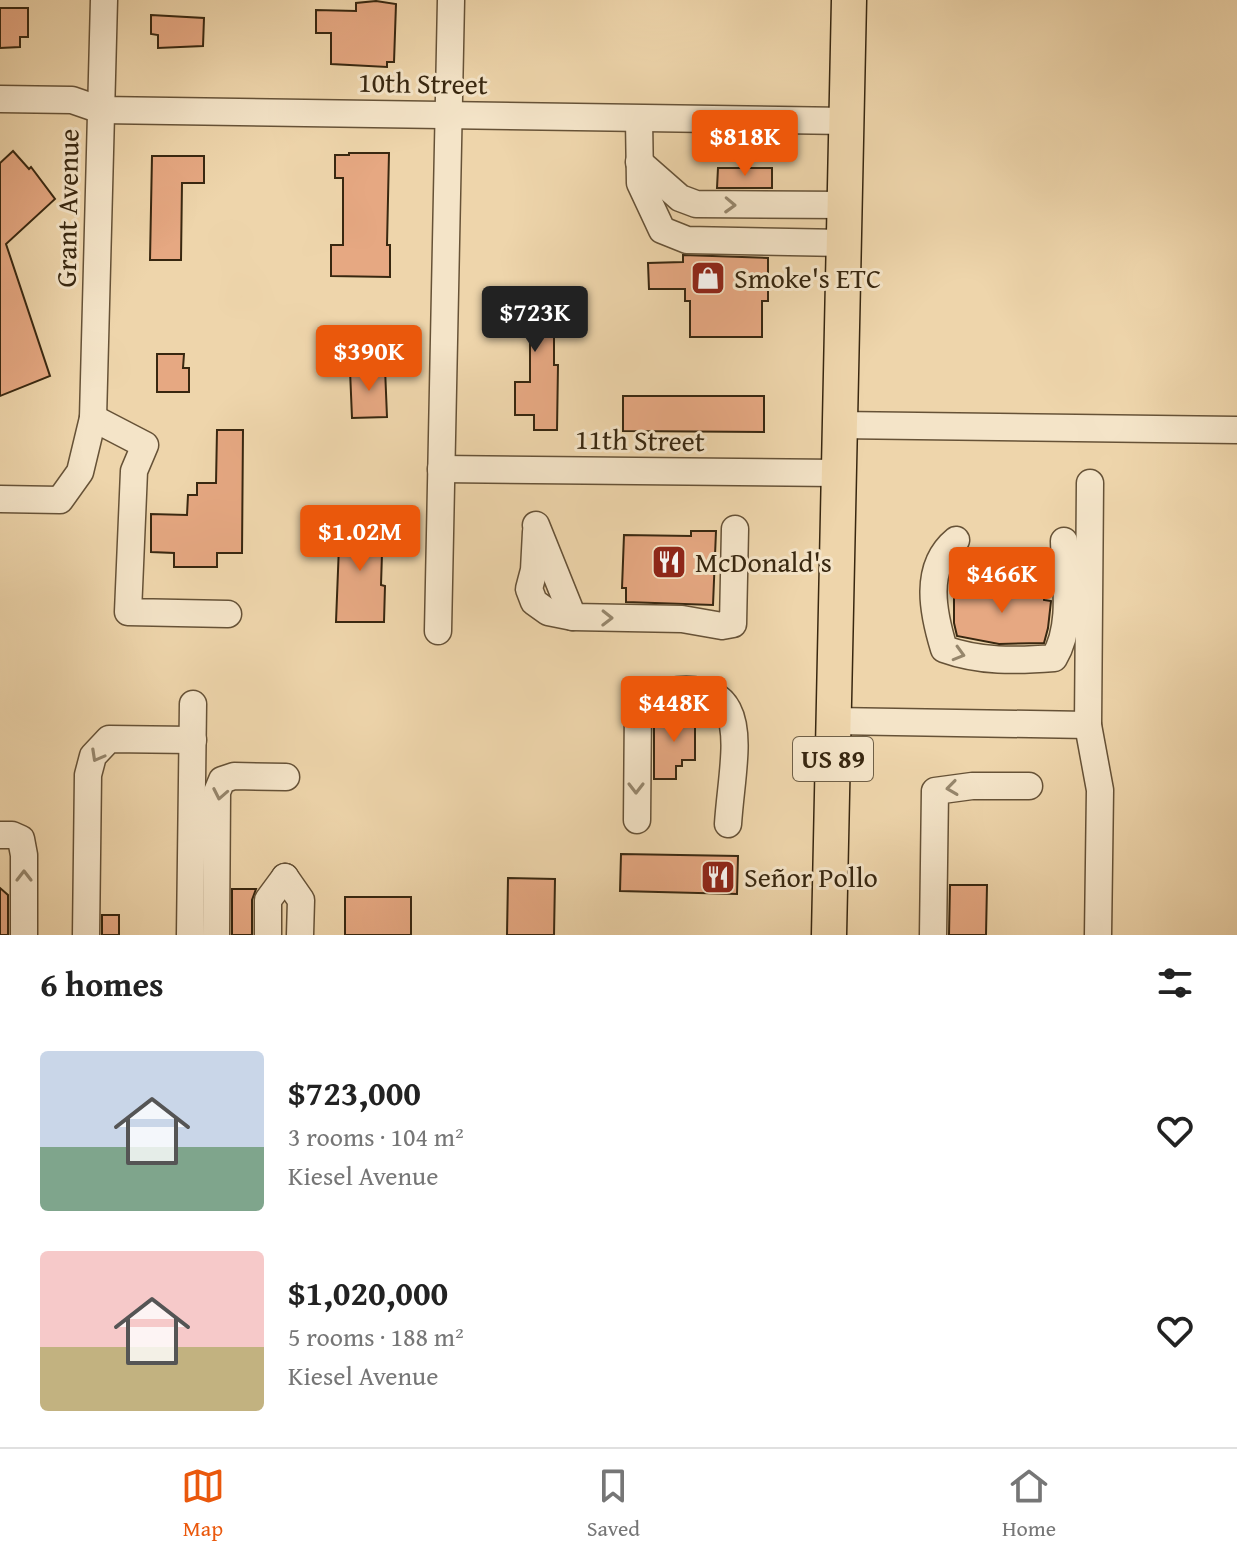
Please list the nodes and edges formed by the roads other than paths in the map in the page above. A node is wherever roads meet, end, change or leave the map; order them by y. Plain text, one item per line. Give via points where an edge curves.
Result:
1 (104, 0) edge
2 (451, 0) edge
3 (849, 0) edge
4 (0, 99) edge
5 (101, 110) junction
6 (449, 115) junction
7 (639, 119) junction
8 (847, 121) junction
9 (639, 162) junction
10 (845, 205) junction
11 (844, 243) junction
12 (93, 418) junction
13 (838, 425) junction
14 (1237, 430) edge
15 (441, 469) junction
16 (838, 473) junction
17 (1090, 483) dead end
18 (0, 499) edge
19 (536, 525) dead end
20 (735, 529) dead end
21 (956, 540) dead end
22 (1064, 541) dead end
23 (228, 614) dead end
24 (438, 631) dead end
25 (193, 704) dead end
26 (834, 721) junction
27 (1088, 725) junction
28 (193, 740) junction
29 (286, 777) dead end
30 (1029, 786) dead end
31 (637, 820) dead end
32 (728, 824) dead end
33 (0, 835) edge
34 (285, 877) junction
35 (24, 935) edge
36 (86, 935) edge
37 (190, 935) edge
38 (216, 935) edge
39 (268, 935) edge
40 (284, 935) edge
41 (300, 935) edge
42 (829, 935) edge
43 (933, 935) edge
44 (1098, 935) edge

1 - 5 street, Grant Avenue
2 - 6 street
3 - 8 main road, US 89
4 - 5 street, 10th Street via 72,100
5 - 6 street, 10th Street
5 - 12 street, Grant Avenue
6 - 7 street, 10th Street
6 - 15 street
7 - 8 street, 10th Street
7 - 9 street
8 - 10 main road, US 89
9 -> 10 street via 680,198 696,204
9 - 11 street via 640,183 662,230 687,240
10 - 11 main road, US 89
11 - 13 main road, US 89
12 - 18 street, Grant Avenue via 80,472 60,500
12 - 23 street via 145,445 134,471 128,612
13 - 14 street
13 - 16 main road, US 89
15 - 16 street, 11th Street
15 - 24 street
16 - 26 main road, US 89
17 - 27 street
19 -> 20 street via 573,617 682,619 722,626 733,624
21 -> 22 street via 944,550 934,576 934,615 944,649 1014,661 1054,658 1063,643
25 - 28 street
26 - 27 street
26 - 42 main road, US 89
27 - 44 street via 1100,790
28 -> 36 street via 109,739 93,756 88,775
28 - 37 street
29 -> 38 street via 222,780 217,792
30 -> 43 street via 935,791
32 -> 31 street via 735,729 730,708 713,693 685,690 645,696 638,707
35 -> 33 street via 21,839
34 - 39 street via 268,900
34 - 40 street
34 - 41 street via 301,900

